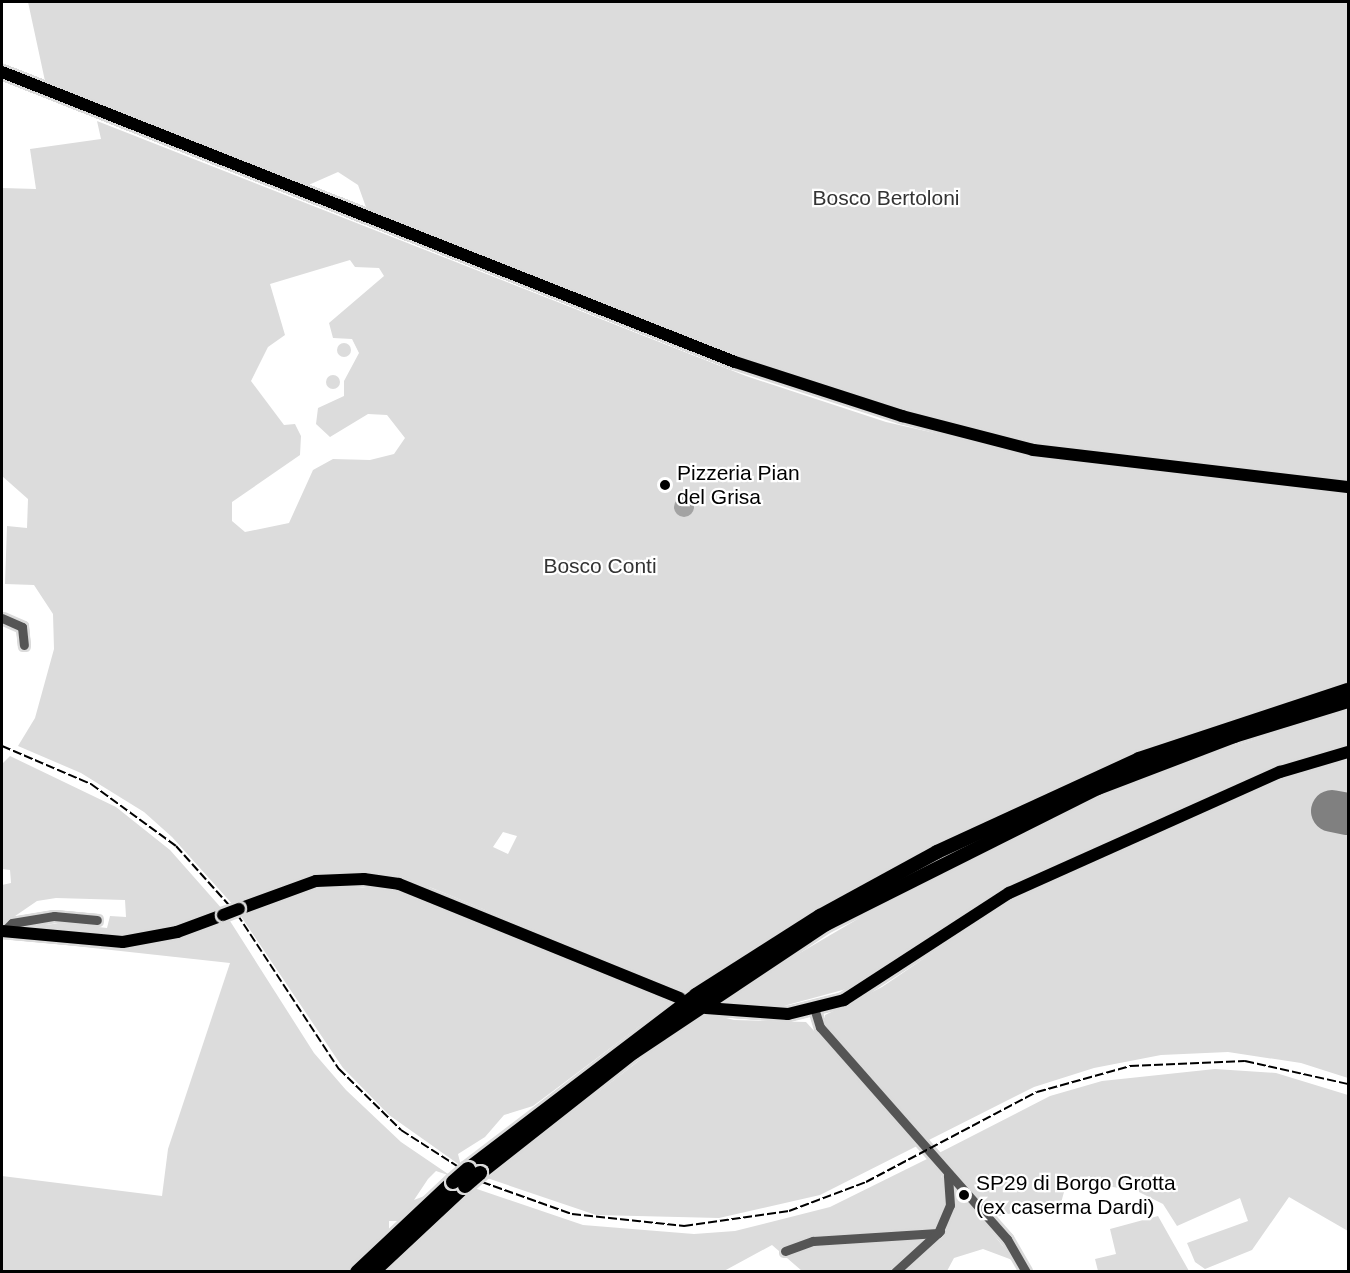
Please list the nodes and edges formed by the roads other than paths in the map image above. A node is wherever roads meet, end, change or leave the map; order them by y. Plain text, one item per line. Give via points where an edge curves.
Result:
1 (2, 72) edge
2 (1348, 488) edge
3 (2, 618) edge
4 (24, 645) dead end
5 (1348, 690) edge
6 (1348, 701) edge
7 (1189, 746) junction
8 (1348, 752) edge
9 (97, 920) dead end
10 (3, 931) edge
11 (680, 998) dead end
12 (706, 1008) dead end
13 (815, 1011) junction
14 (947, 1172) junction
15 (459, 1184) junction
16 (942, 1229) junction
17 (785, 1251) dead end
18 (357, 1272) edge
19 (373, 1272) edge
20 (895, 1272) edge
21 (1026, 1272) edge

1 - 2 main road via 735,362 902,416 1034,450
3 - 4 street via 22,627
5 - 7 highway
6 - 7 highway
7 - 15 highway, bridge via 1001,826 820,916 696,995
8 - 13 main road via 1280,772 1009,893 873,986
9 - 10 street via 54,916 12,923
10 - 11 main road, bridge via 123,942 223,915 316,881 364,879 399,884
12 - 13 main road via 755,1014
13 - 14 street via 820,1027
14 - 16 street via 951,1205
14 - 21 street via 1007,1239
15 - 18 highway
15 - 19 highway
16 - 17 street via 807,1242
16 - 20 street

